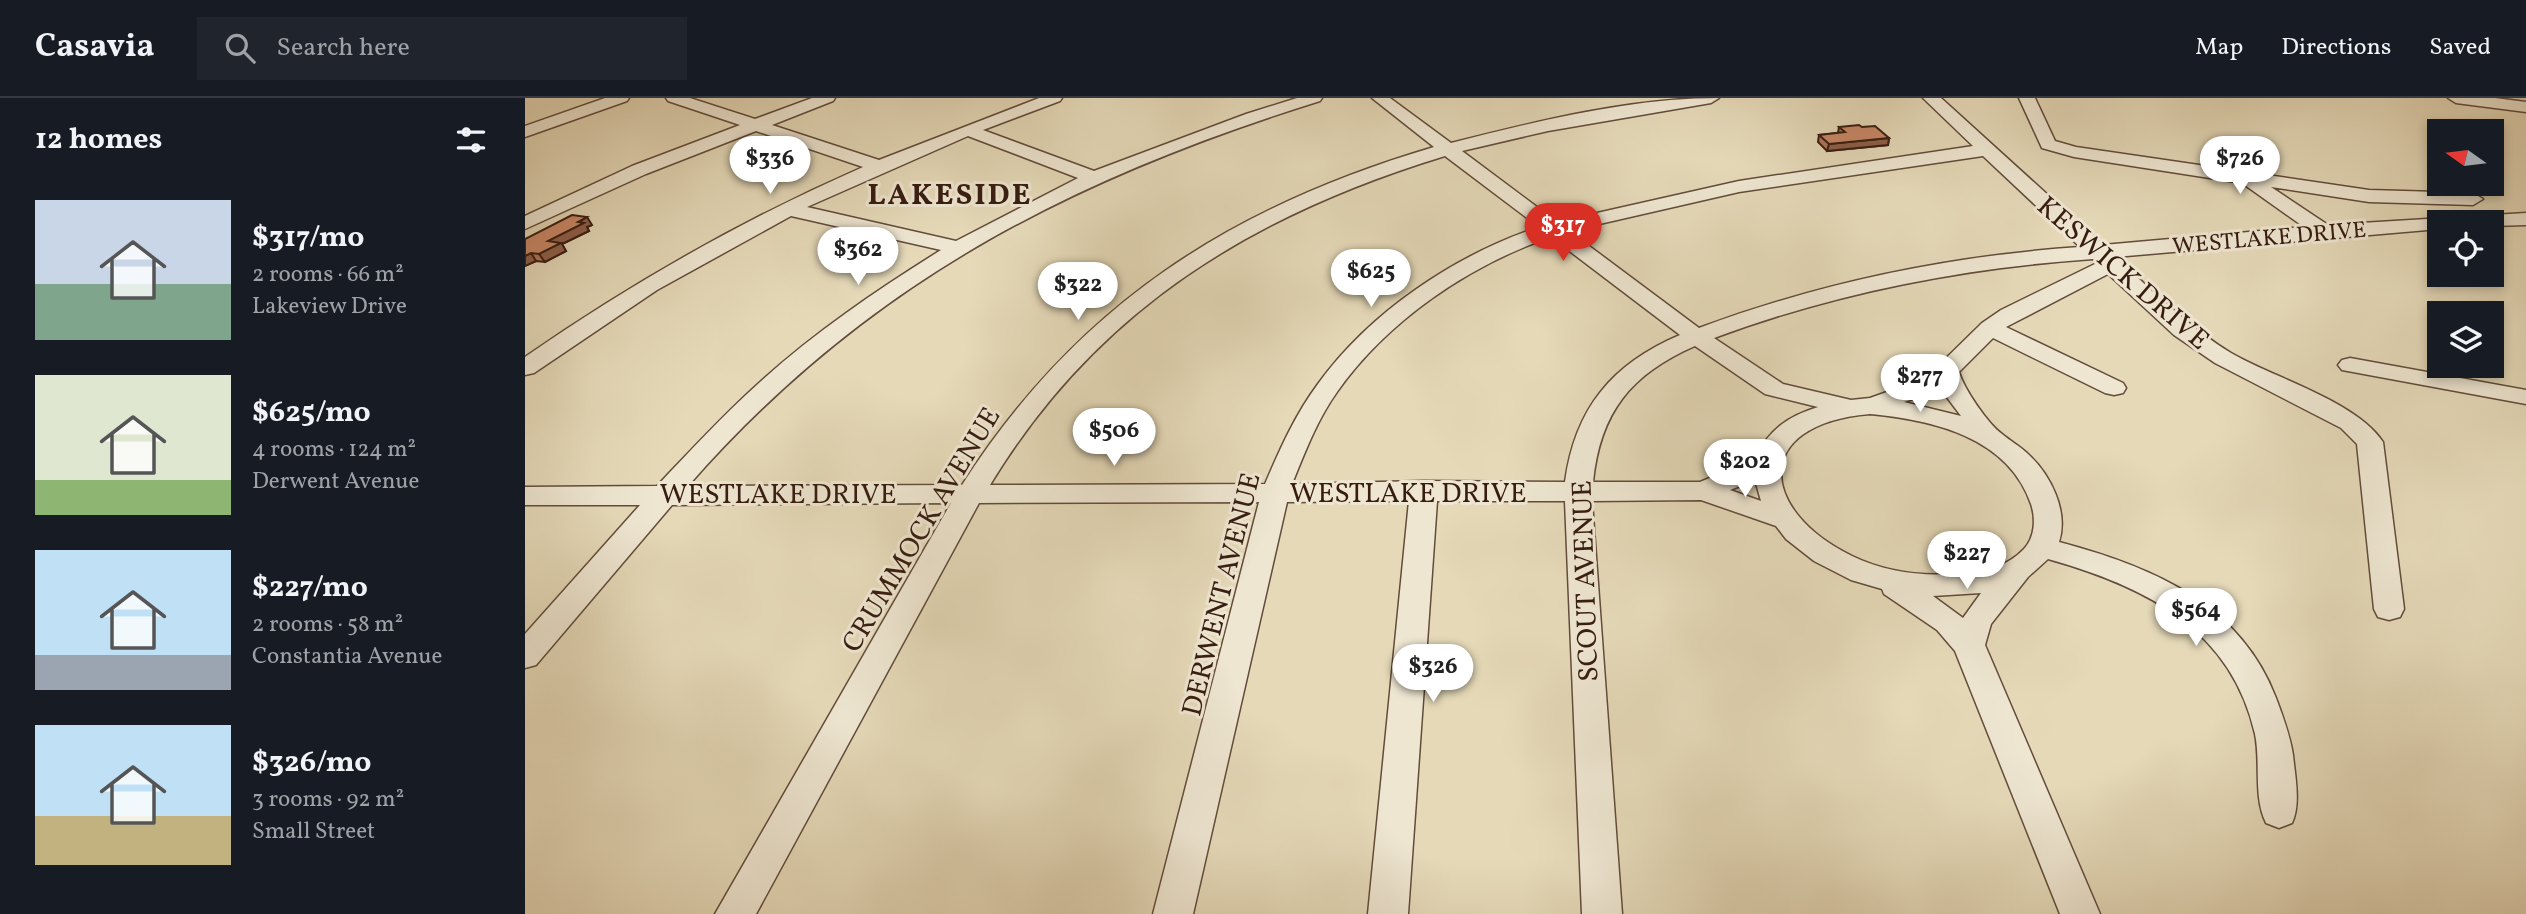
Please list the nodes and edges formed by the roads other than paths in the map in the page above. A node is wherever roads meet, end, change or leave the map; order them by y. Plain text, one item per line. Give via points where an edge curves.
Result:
1 (621, 98) edge
2 (674, 98) edge
3 (827, 98) edge
4 (1053, 98) edge
5 (1314, 98) edge
6 (1380, 98) edge
7 (1711, 98) edge
8 (1931, 98) edge
9 (2027, 98) edge
10 (2456, 98) edge
11 (2526, 107) edge
12 (752, 125) junction
13 (967, 130) junction
14 (525, 132) edge
15 (1448, 149) junction
16 (1987, 150) junction
17 (878, 166) junction
18 (1092, 177) junction
19 (2243, 177) junction
20 (2473, 199) dead end
21 (788, 209) junction
22 (2526, 219) edge
23 (2504, 220) edge
24 (525, 223) edge
25 (2427, 224) edge
26 (1552, 229) junction
27 (2323, 231) junction
28 (956, 247) junction
29 (2105, 258) junction
30 (1990, 328) junction
31 (1697, 337) junction
32 (2350, 365) dead end
33 (525, 368) edge
34 (1947, 371) junction
35 (2114, 388) dead end
36 (1774, 389) junction
37 (2526, 397) edge
38 (1860, 407) junction
39 (1785, 434) junction
40 (1993, 440) junction
41 (1768, 464) junction
42 (1424, 490) junction
43 (1578, 491) junction
44 (1703, 491) junction
45 (972, 492) junction
46 (1275, 492) junction
47 (669, 493) junction
48 (525, 496) edge
49 (1783, 518) junction
50 (2041, 547) junction
51 (2018, 569) junction
52 (1882, 579) junction
53 (2389, 609) dead end
54 (1969, 645) junction
55 (525, 656) edge
56 (2279, 812) dead end
57 (735, 914) edge
58 (1173, 914) edge
59 (1388, 914) edge
60 (1602, 914) edge
61 (2080, 914) edge

1 - 14 street
2 - 12 street
3 - 12 street
4 - 13 street
5 - 18 street via 1241,120
6 - 15 street
7 - 15 street, CRUMMOCK AVENUE
8 - 16 street, KESWICK DRIVE
9 - 19 street via 2043,139 2058,149
10 - 11 street
12 - 17 street
12 - 24 street
13 - 17 street
13 - 18 street
15 - 26 street
15 - 45 street, CRUMMOCK AVENUE via 1286,208 1164,280 1069,362 1021,419
16 - 26 street, DERWENT AVENUE via 1761,182
16 - 29 street, KESWICK DRIVE
17 - 21 street
18 - 28 street
19 - 20 street via 2369,195
19 - 27 street
21 - 28 street
21 - 33 street via 698,257
22 - 23 street
25 - 27 street, WESTLAKE DRIVE
26 - 31 street
26 - 46 street, DERWENT AVENUE via 1507,246 1460,273 1407,309 1363,348 1320,399 1299,434
27 - 29 street, WESTLAKE DRIVE
28 - 47 street via 780,376
29 - 30 street, WESTLAKE DRIVE
29 - 31 street, SCOUT AVENUE via 1943,268 1822,296
29 - 53 street, KESWICK DRIVE via 2203,346 2362,432 2370,442
30 - 34 street, WESTLAKE DRIVE
30 - 35 street
31 - 36 street
31 - 43 street, SCOUT AVENUE via 1658,354 1626,377 1602,403 1581,459
32 - 37 street
34 - 38 street, WESTLAKE DRIVE via 1909,394
34 - 40 street via 1951,386
36 - 38 street
36 - 39 street
38 - 39 street via 1813,416
38 - 40 street via 1933,414
39 - 41 street
40 - 50 street via 2023,464 2043,491 2049,520
41 - 44 street, WESTLAKE DRIVE
41 - 49 street via 1769,490
42 - 43 street, WESTLAKE DRIVE
42 - 46 street, WESTLAKE DRIVE
42 - 59 street
43 - 44 street, WESTLAKE DRIVE
43 - 60 street, SCOUT AVENUE
44 - 49 street, WESTLAKE DRIVE
45 - 46 street, WESTLAKE DRIVE
45 - 47 street, WESTLAKE DRIVE
45 - 57 street, CRUMMOCK AVENUE
46 - 58 street, DERWENT AVENUE
47 - 48 street, WESTLAKE DRIVE
47 - 55 street
49 - 52 street via 1808,542 1842,564
50 - 51 street
50 - 56 street via 2144,579 2203,615 2249,671 2271,729
51 - 52 street via 1968,585 1933,587
51 - 54 street via 1977,620
52 - 54 street via 1948,622
54 - 61 street

